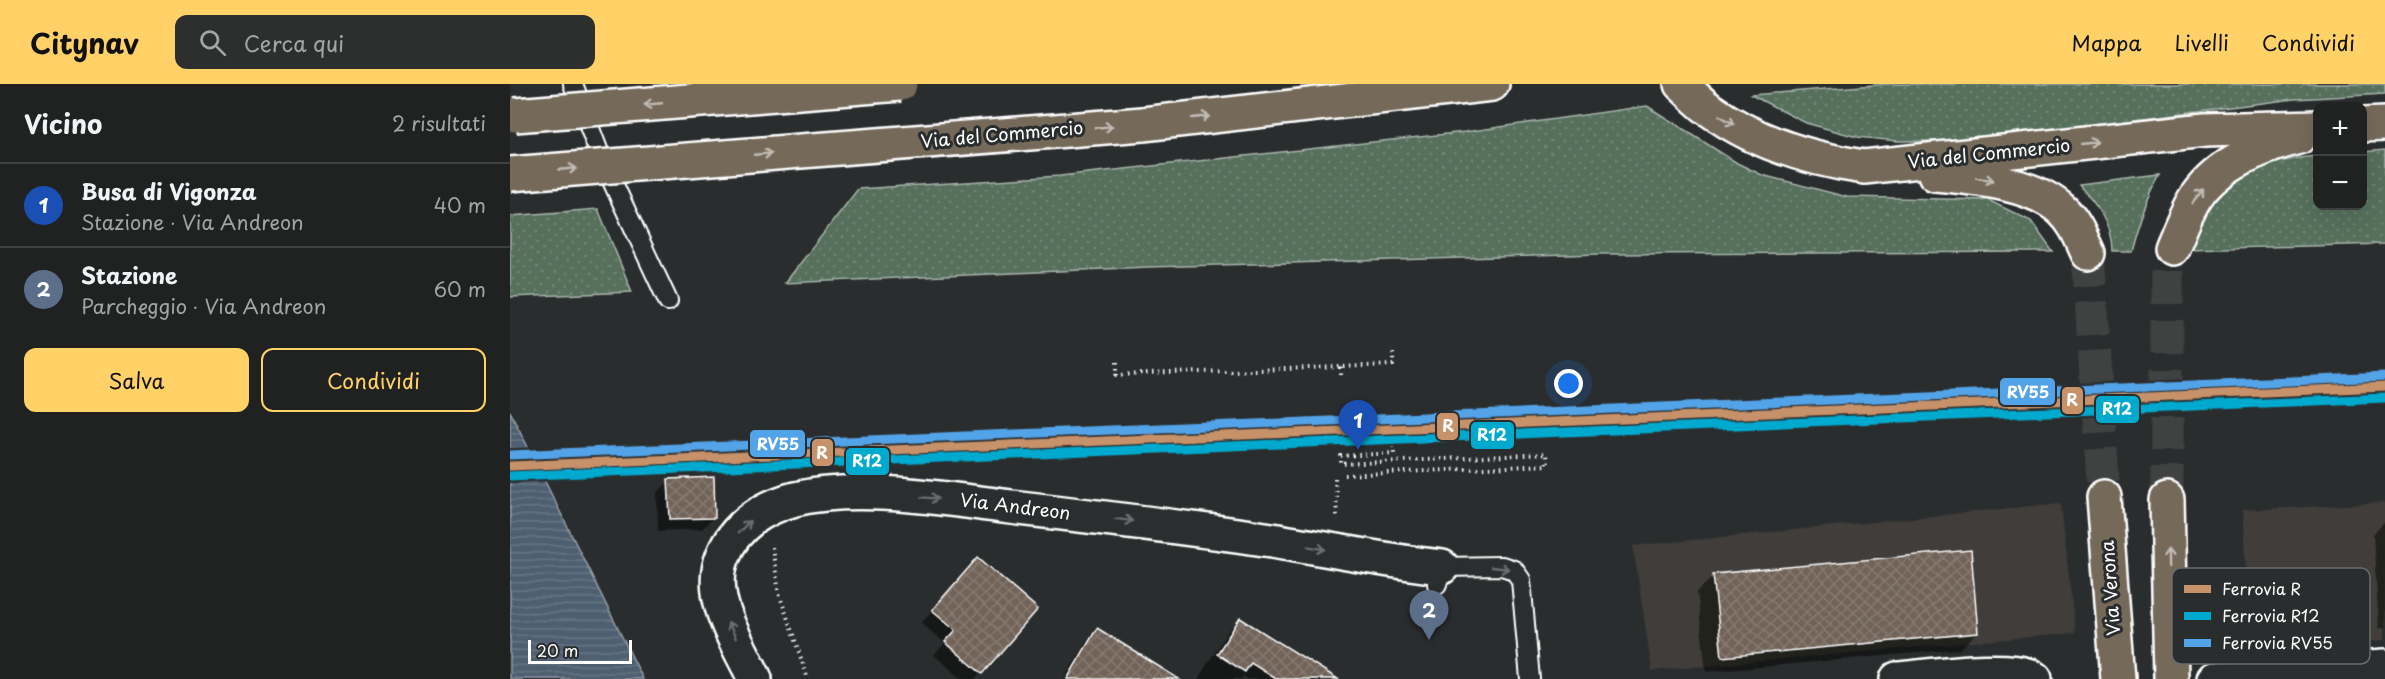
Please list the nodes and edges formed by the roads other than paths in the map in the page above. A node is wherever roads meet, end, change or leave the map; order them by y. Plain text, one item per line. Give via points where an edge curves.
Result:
1 (573, 84) edge
2 (900, 84) edge
3 (1492, 84) edge
4 (1681, 84) edge
5 (512, 115) edge
6 (2385, 124) edge
7 (2367, 125) edge
8 (2313, 127) edge
9 (2313, 133) edge
10 (1864, 167) junction
11 (510, 174) edge
12 (2172, 248) tunnel mouth
13 (2088, 253) tunnel mouth
14 (668, 301) dead end
15 (2104, 497) tunnel mouth
16 (2167, 500) tunnel mouth
17 (1439, 575) joint
18 (2385, 666) edge
19 (755, 679) edge
20 (1530, 679) edge
21 (1897, 679) edge
22 (2035, 679) edge
23 (2118, 679) edge
24 (2170, 679) edge
25 (2214, 679) edge

1 - 14 lane via 600,155
2 -> 5 main road, bridge
11 -> 3 main road, Via del Commercio, bridge via 1143,124
4 -> 10 main road, Via del Commercio via 1708,109 1750,134 1834,163
6 - 7 main road
10 -> 8 main road, Via del Commercio via 2205,130
12 -> 9 main road via 2196,197 2219,173 2242,157
10 -> 13 main road via 1994,180 2042,197 2062,209 2078,230
15 - 23 main road, Via Verona
24 -> 16 main road
19 -> 17 street, Via Andreon via 724,614 718,578 723,556 750,519 777,504 820,495 858,493 952,500 1179,527 1395,562
17 -> 20 lane via 1502,566 1514,570 1521,580
18 - 25 street
21 - 22 street via 2008,671

